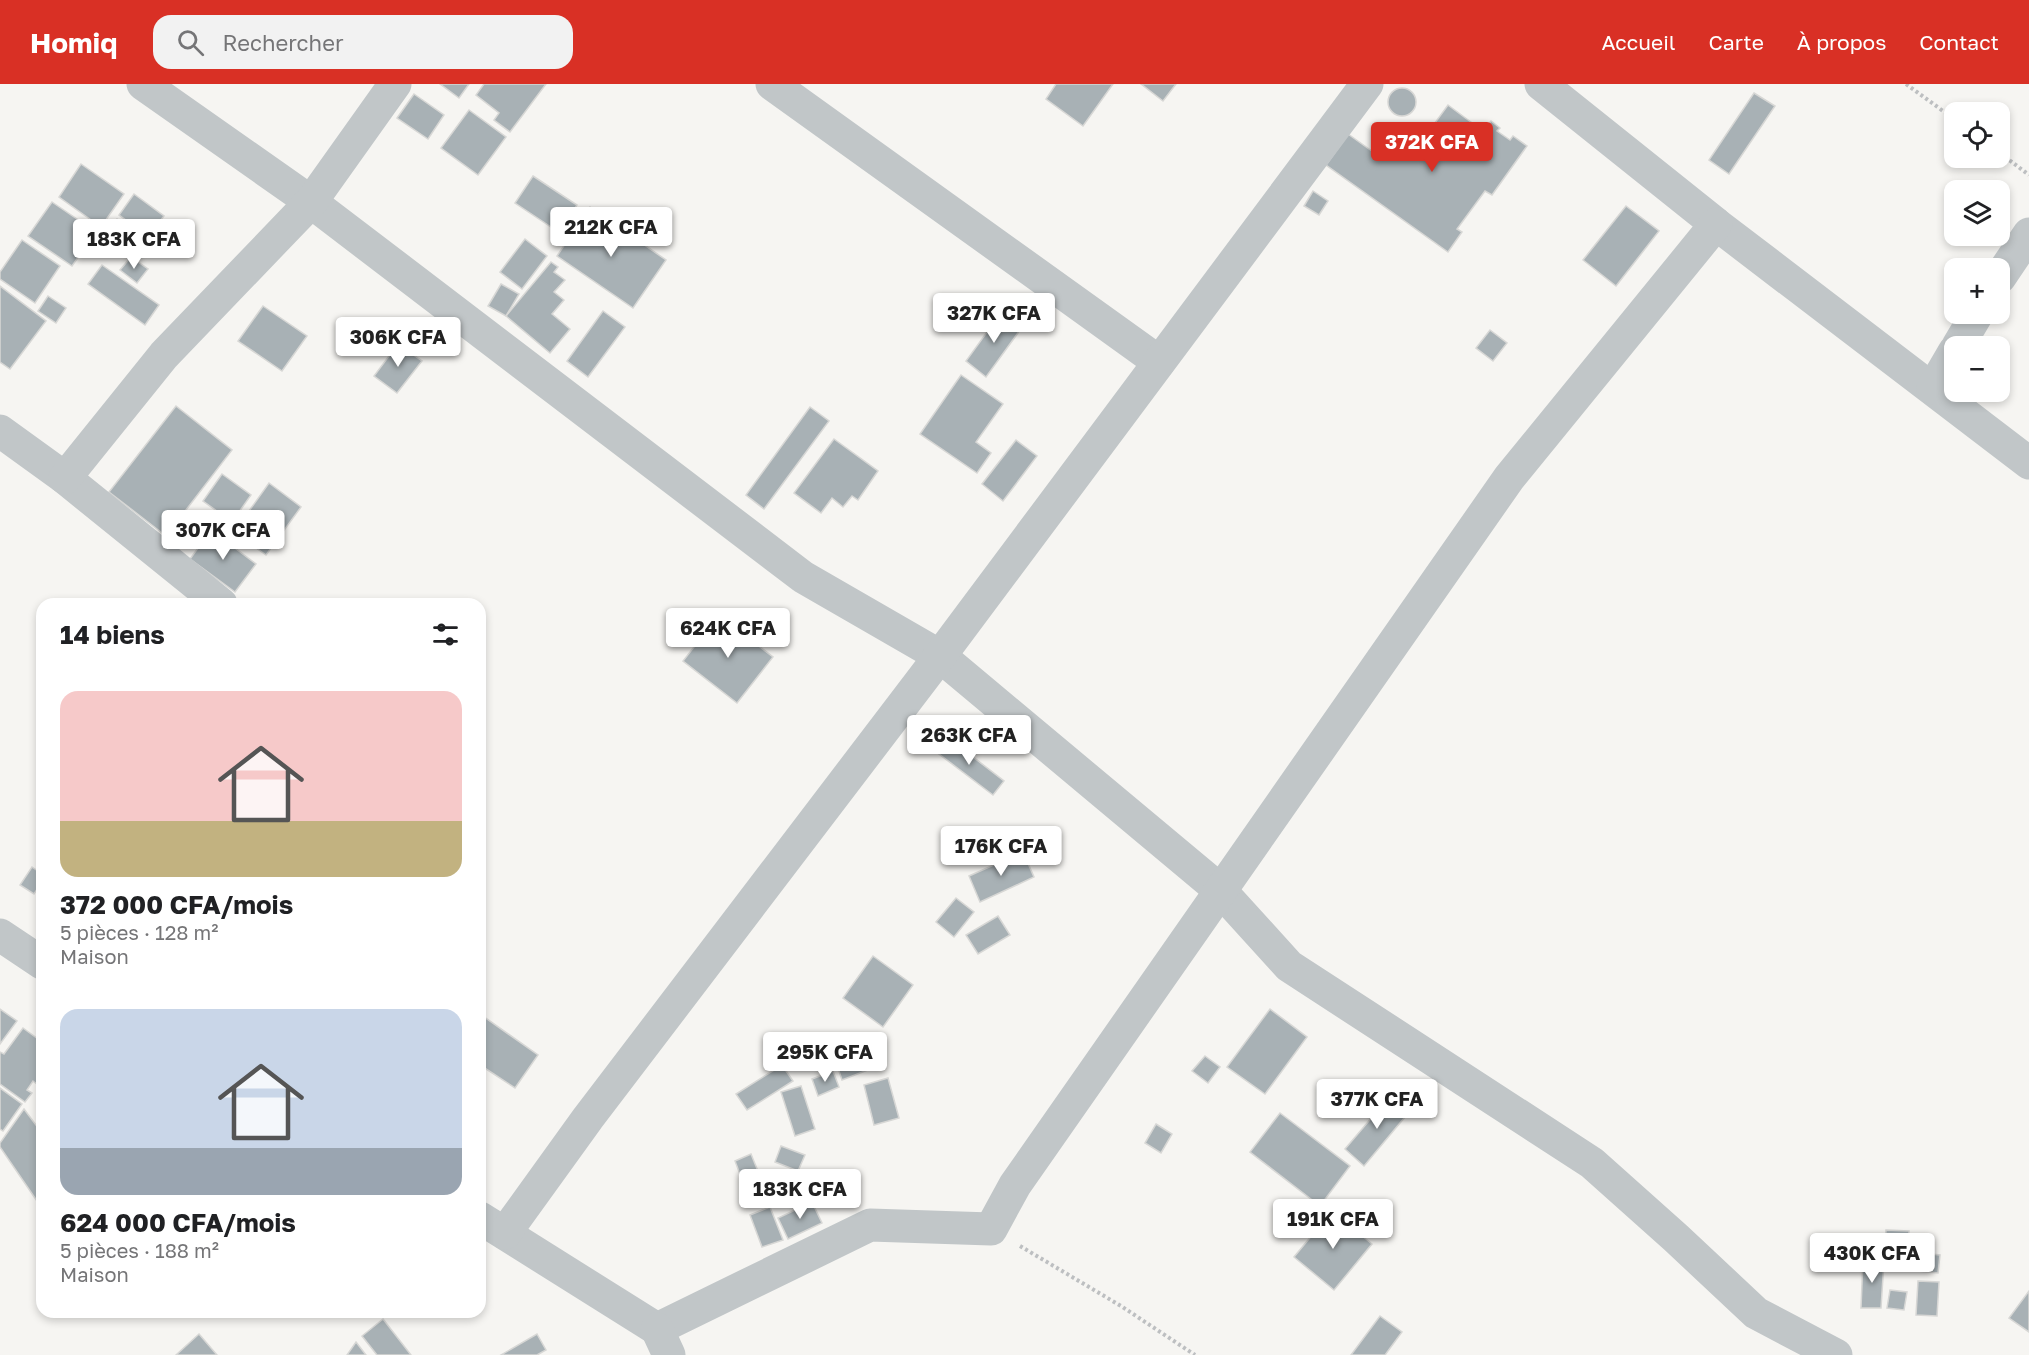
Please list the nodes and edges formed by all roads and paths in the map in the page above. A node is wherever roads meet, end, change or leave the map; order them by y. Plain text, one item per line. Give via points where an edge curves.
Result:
1 (143, 84) edge
2 (395, 84) edge
3 (772, 84) edge
4 (1367, 84) edge
5 (1541, 84) edge
6 (1906, 84) edge
7 (1944, 112) edge
8 (2010, 161) edge
9 (2029, 175) edge
10 (311, 202) junction
11 (1716, 224) junction
12 (2029, 234) edge
13 (2010, 262) edge
14 (1160, 362) junction
15 (1944, 369) edge
16 (1933, 388) junction
17 (0, 431) edge
18 (2029, 463) edge
19 (65, 478) junction
20 (213, 598) edge
21 (940, 656) junction
22 (1220, 890) junction
23 (0, 935) edge
24 (36, 959) edge
25 (493, 1226) edge
26 (991, 1229) junction
27 (663, 1342) edge
28 (1195, 1355) edge
29 (1836, 1355) edge

1 - 10 street
2 - 10 street
3 - 14 street
4 - 14 street
5 - 11 street
6 - 7 path
8 - 9 path
10 - 19 street via 164,355
10 - 21 street via 803,578
11 - 16 street
11 - 22 street via 1509,478
12 - 13 street
14 - 21 street
15 - 16 street
16 - 18 street
17 - 19 street
19 - 20 street
21 - 22 street
21 - 25 street via 588,1118
22 - 26 street via 1016,1185
22 - 29 street via 1289,966 1592,1163 1756,1313
23 - 24 street
25 - 27 street
26 - 27 street via 870,1225
26 - 28 path

